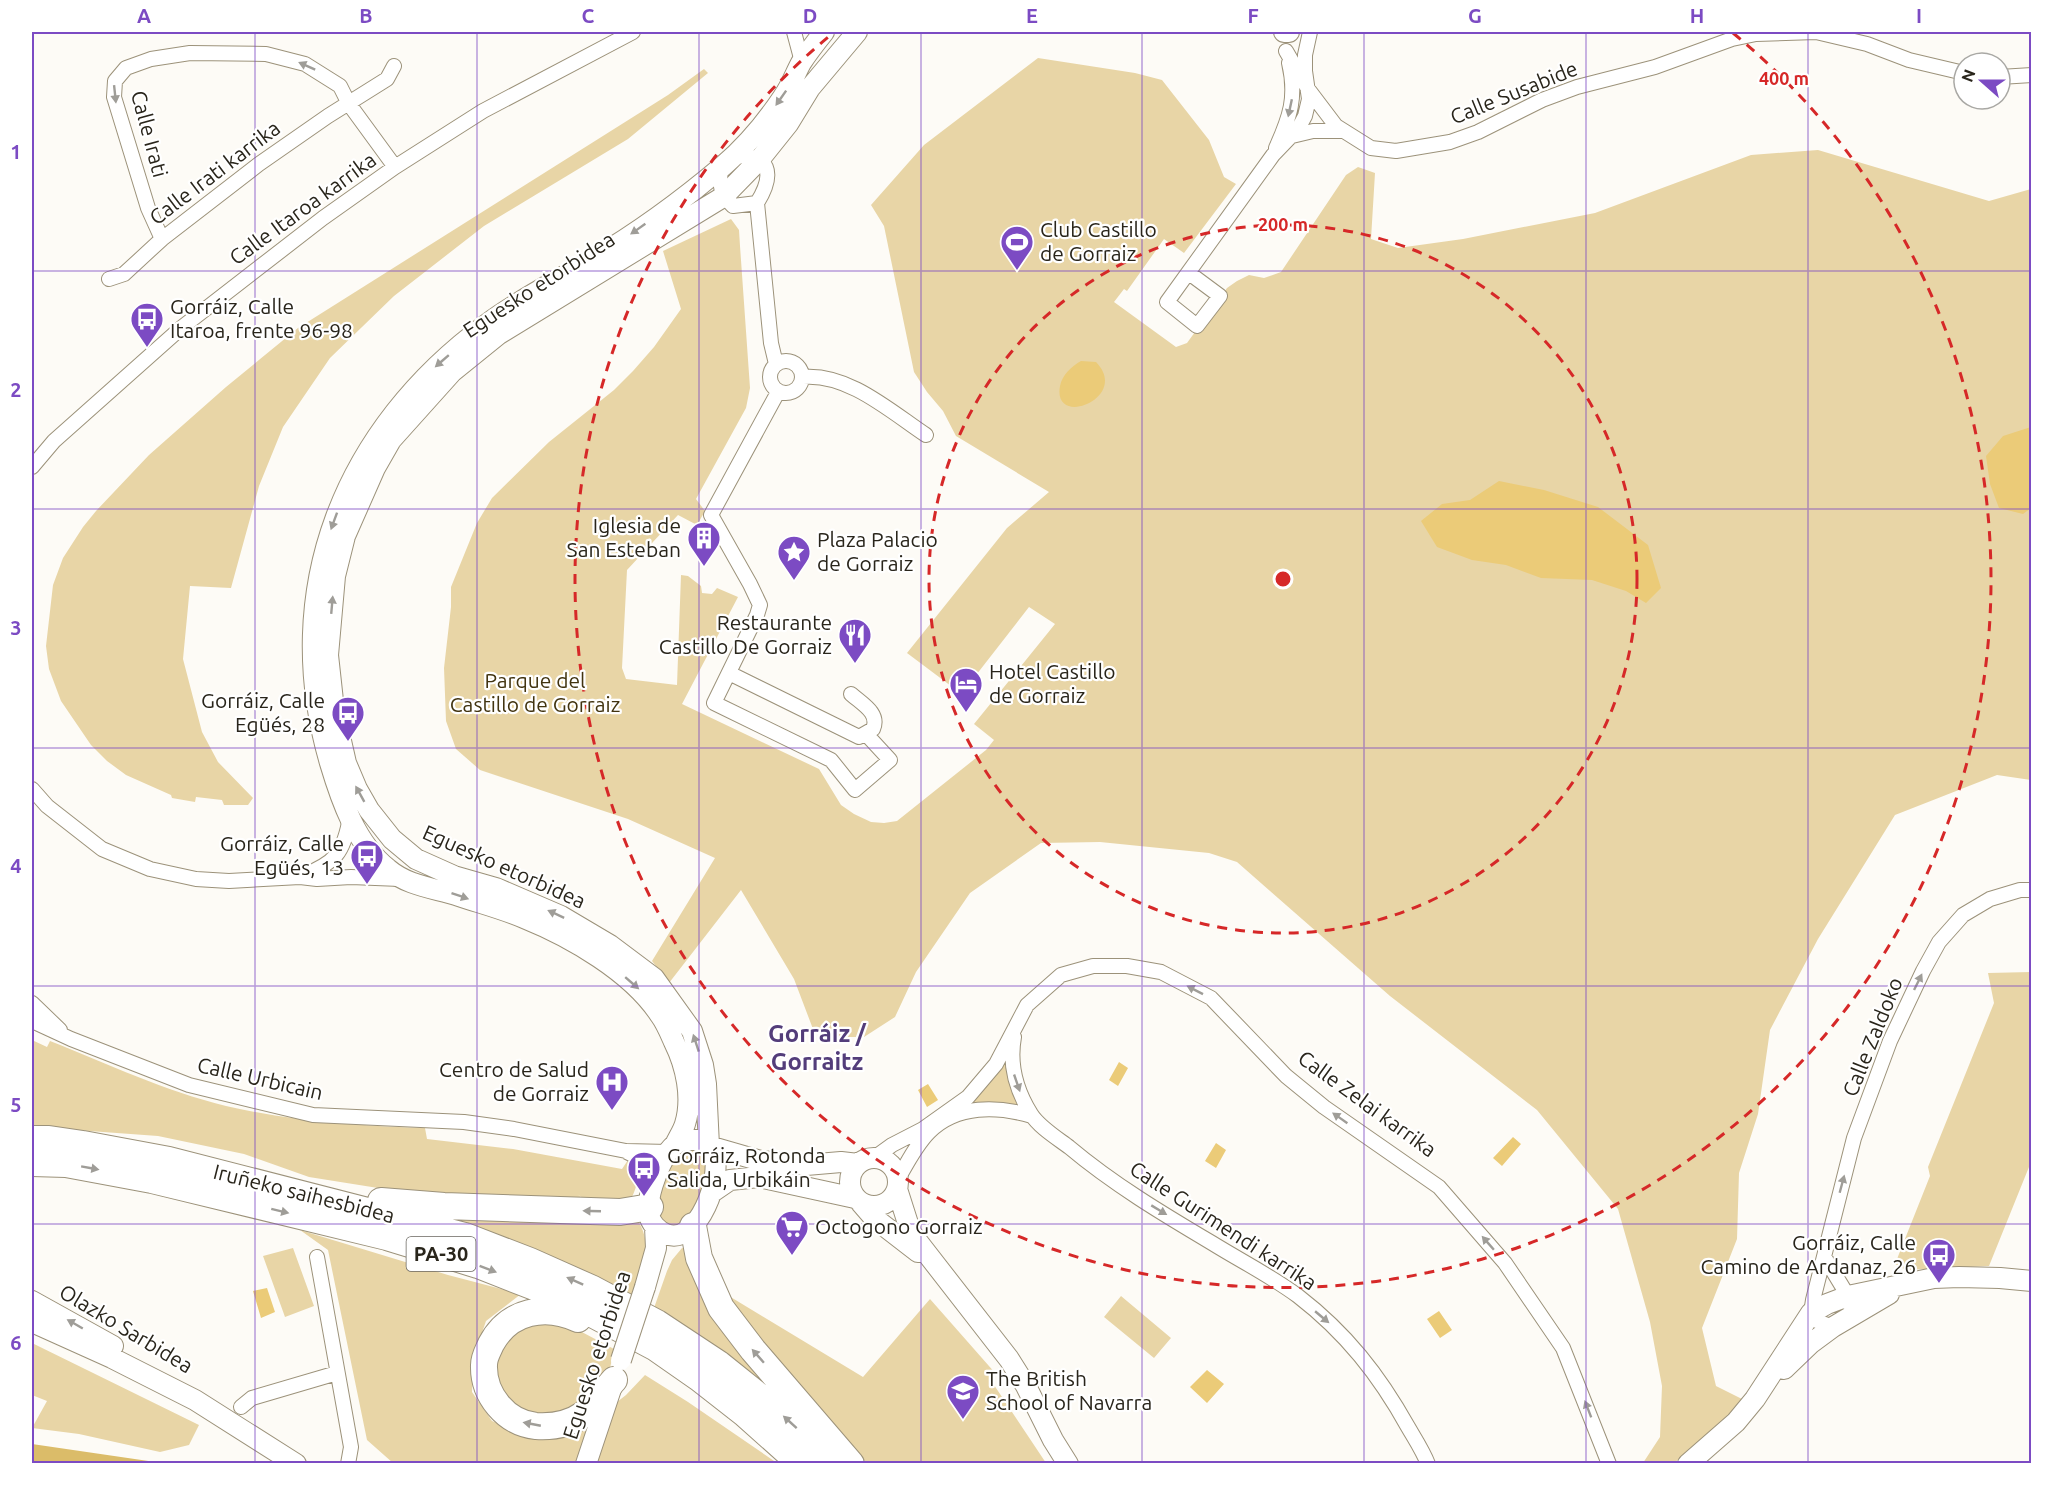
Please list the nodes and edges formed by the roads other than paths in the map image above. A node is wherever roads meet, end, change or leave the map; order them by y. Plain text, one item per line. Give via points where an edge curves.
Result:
1 (633, 32) edge
2 (794, 32) edge
3 (824, 32) edge
4 (1278, 32) edge
5 (1310, 32) edge
6 (850, 35) edge
7 (1286, 38) edge
8 (804, 59) junction
9 (832, 60) junction
10 (394, 66) dead end
11 (1952, 70) edge
12 (2031, 75) edge
13 (2012, 76) edge
14 (1308, 89) junction
15 (349, 104) junction
16 (1343, 131) junction
17 (1292, 136) junction
18 (1273, 155) junction
19 (760, 159) junction
20 (727, 162) junction
21 (396, 166) junction
22 (723, 197) junction
23 (757, 203) junction
24 (162, 239) junction
25 (1189, 273) dead end
26 (109, 279) dead end
27 (776, 364) junction
28 (802, 377) junction
29 (778, 392) junction
30 (926, 435) dead end
31 (32, 467) edge
32 (729, 673) junction
33 (850, 693) dead end
34 (866, 734) junction
35 (32, 789) edge
36 (350, 816) junction
37 (389, 836) junction
38 (361, 839) junction
39 (336, 857) junction
40 (382, 865) junction
41 (300, 877) junction
42 (351, 877) junction
43 (404, 879) junction
44 (2031, 890) edge
45 (32, 1003) edge
46 (32, 1021) edge
47 (1016, 1026) junction
48 (70, 1039) junction
49 (707, 1100) junction
50 (1032, 1116) junction
51 (32, 1139) edge
52 (709, 1146) junction
53 (671, 1148) junction
54 (626, 1151) junction
55 (169, 1160) junction
56 (760, 1161) junction
57 (866, 1161) junction
58 (32, 1163) edge
59 (655, 1179) junction
60 (898, 1184) junction
61 (711, 1193) junction
62 (858, 1200) junction
63 (652, 1217) junction
64 (684, 1232) junction
65 (317, 1257) dead end
66 (1825, 1258) junction
67 (940, 1270) junction
68 (2031, 1281) edge
69 (1905, 1285) junction
70 (648, 1288) junction
71 (1846, 1293) junction
72 (32, 1301) edge
73 (1812, 1306) junction
74 (32, 1322) edge
75 (1839, 1323) junction
76 (620, 1368) junction
77 (337, 1373) junction
78 (1755, 1399) junction
79 (195, 1400) junction
80 (241, 1407) dead end
81 (800, 1463) edge
82 (296, 1464) edge
83 (348, 1464) edge
84 (586, 1464) edge
85 (593, 1464) edge
86 (832, 1464) edge
87 (851, 1464) edge
88 (1068, 1464) edge
89 (1428, 1464) edge
90 (1609, 1464) edge
91 (1688, 1464) edge

1 - 21 street, Calle Itaroa karrika via 483,111
2 - 8 street
3 - 8 street, Eguesko etorbidea
4 - 7 street
5 - 14 street via 1305,55
6 - 9 street, Eguesko etorbidea
7 - 14 street
7 -> 18 street via 1293,79 1292,106
8 - 9 street
8 -> 20 street, Eguesko etorbidea via 785,95
9 - 19 street, Eguesko etorbidea
10 - 15 street via 387,79
11 - 16 street, Calle Susabide via 1816,33 1756,34 1577,87 1450,142 1383,151
12 - 13 street
14 - 16 street, Calle Susabide
14 - 17 street via 1305,116
15 - 21 street, Calle Irati
15 - 24 street, Calle Irati karrika via 259,164
15 -> 24 street, Calle Irati via 340,86 326,76 305,64 266,54 190,53 151,59 126,68 115,81 114,97 148,208
16 - 17 street
17 - 18 street
18 - 25 street
19 - 20 street via 749,155
19 - 22 street, Eguesko etorbidea
19 - 23 street via 768,180
20 - 22 street via 719,181
20 -> 36 street, Eguesko etorbidea via 596,257 484,326 436,366 394,411 358,465 325,545 313,636 317,712
21 - 31 street, Calle Itaroa karrika via 181,328 54,441
22 - 23 street via 733,206
37 -> 22 street, Eguesko etorbidea via 363,800 346,763 334,710 328,655 335,576 345,536 375,468 392,440 444,381 499,334
23 - 27 street
24 - 26 street, Calle Irati karrika via 124,274
27 - 28 street via 791,361 799,367
27 - 29 street via 770,378
28 - 29 street via 795,391
28 - 30 street via 827,378 859,391
29 - 32 street via 711,515 760,605
32 - 34 street via 859,737
32 - 34 street via 714,702 831,760 855,790 890,760
33 - 34 street via 875,715 873,729
35 - 41 street via 47,806 102,849 150,869 229,881
36 - 38 street, Eguesko etorbidea
36 - 39 street
37 - 38 street via 378,832
37 - 40 street, Eguesko etorbidea via 392,850
49 -> 37 street, Eguesko etorbidea via 703,1065 692,1031 654,978 610,945 561,916 416,859
38 - 39 street
38 - 40 street, Eguesko etorbidea
39 - 41 street
40 - 42 street
40 - 43 street, Eguesko etorbidea
41 - 42 street
42 - 43 street
43 -> 53 street, Eguesko etorbidea via 525,918 606,962 637,986 661,1015 684,1069 688,1098 685,1124
66 -> 44 street, Calle Zaldoko via 1854,1138 1890,1041 1939,942 1963,915 1990,898
45 - 48 street
46 - 48 street, Calle Urbicain
47 -> 50 street, Calle Gurimendi karrika via 1012,1065
47 - 57 street, Calle Zelai karrika via 996,1064 968,1097 923,1129
90 -> 47 street, Calle Zelai karrika via 1563,1348 1497,1254 1439,1187 1286,1076 1211,998 1161,972 1093,966 1062,975 1027,1005
48 - 54 street, Calle Urbicain via 189,1085 313,1115 464,1122
49 - 52 street, Eguesko etorbidea
49 - 56 street via 725,1139
50 - 60 street via 988,1108 947,1120 930,1131 913,1152
50 -> 89 street, Calle Gurimendi karrika via 1086,1161 1214,1245 1261,1270 1332,1325 1362,1356 1391,1397
51 - 55 highway, Iruñeko saihesbidea / PA-30
52 - 53 street via 699,1140 681,1141
52 - 56 street
52 - 61 street via 715,1162
53 - 54 street, Calle Urbicain
53 - 59 street
54 - 59 street via 637,1157
63 -> 55 highway via 620,1212 406,1204 312,1189 216,1164
86 -> 55 highway, Iruñeko saihesbidea / PA-30 via 791,1422 719,1364 657,1323 593,1289 465,1236
56 - 57 street via 806,1165
57 - 60 street via 887,1162 893,1167
57 - 62 street via 853,1170 850,1184
58 -> 81 highway, Iruñeko saihesbidea / PA-30 via 66,1164 152,1180 387,1237 478,1265 560,1297 656,1348 745,1414
59 - 63 street
60 - 62 street via 889,1202 882,1205 868,1206
60 - 67 street via 911,1233
61 - 62 street via 730,1180 759,1177
61 - 64 street via 700,1219
62 - 67 street via 874,1218
63 - 64 street via 664,1234
63 - 70 street, Eguesko etorbidea via 656,1248
64 - 70 street, Eguesko etorbidea via 666,1253
87 -> 64 highway via 721,1308
65 - 77 street
66 - 71 street
66 - 73 street, Calle Zaldoko
67 - 88 street via 1009,1359
68 - 69 street via 1959,1277
69 - 71 street
69 - 75 street
70 - 76 street, Eguesko etorbidea, bridge
71 - 73 street
71 - 75 street via 1849,1308
79 -> 72 street, Olazko Sarbidea via 174,1383
73 - 75 street via 1817,1321
73 - 78 street
74 - 79 street, Olazko Sarbidea
75 - 78 street via 1810,1344
76 -> 81 highway via 583,1414 553,1427 512,1419 491,1395 484,1365 495,1335 511,1320 528,1312 565,1313 668,1369
76 - 84 street, Eguesko etorbidea
76 - 85 street, Eguesko etorbidea
77 - 80 street via 252,1398
77 - 83 street via 351,1447
78 - 91 street via 1736,1422
79 - 82 street, Olazko Sarbidea

